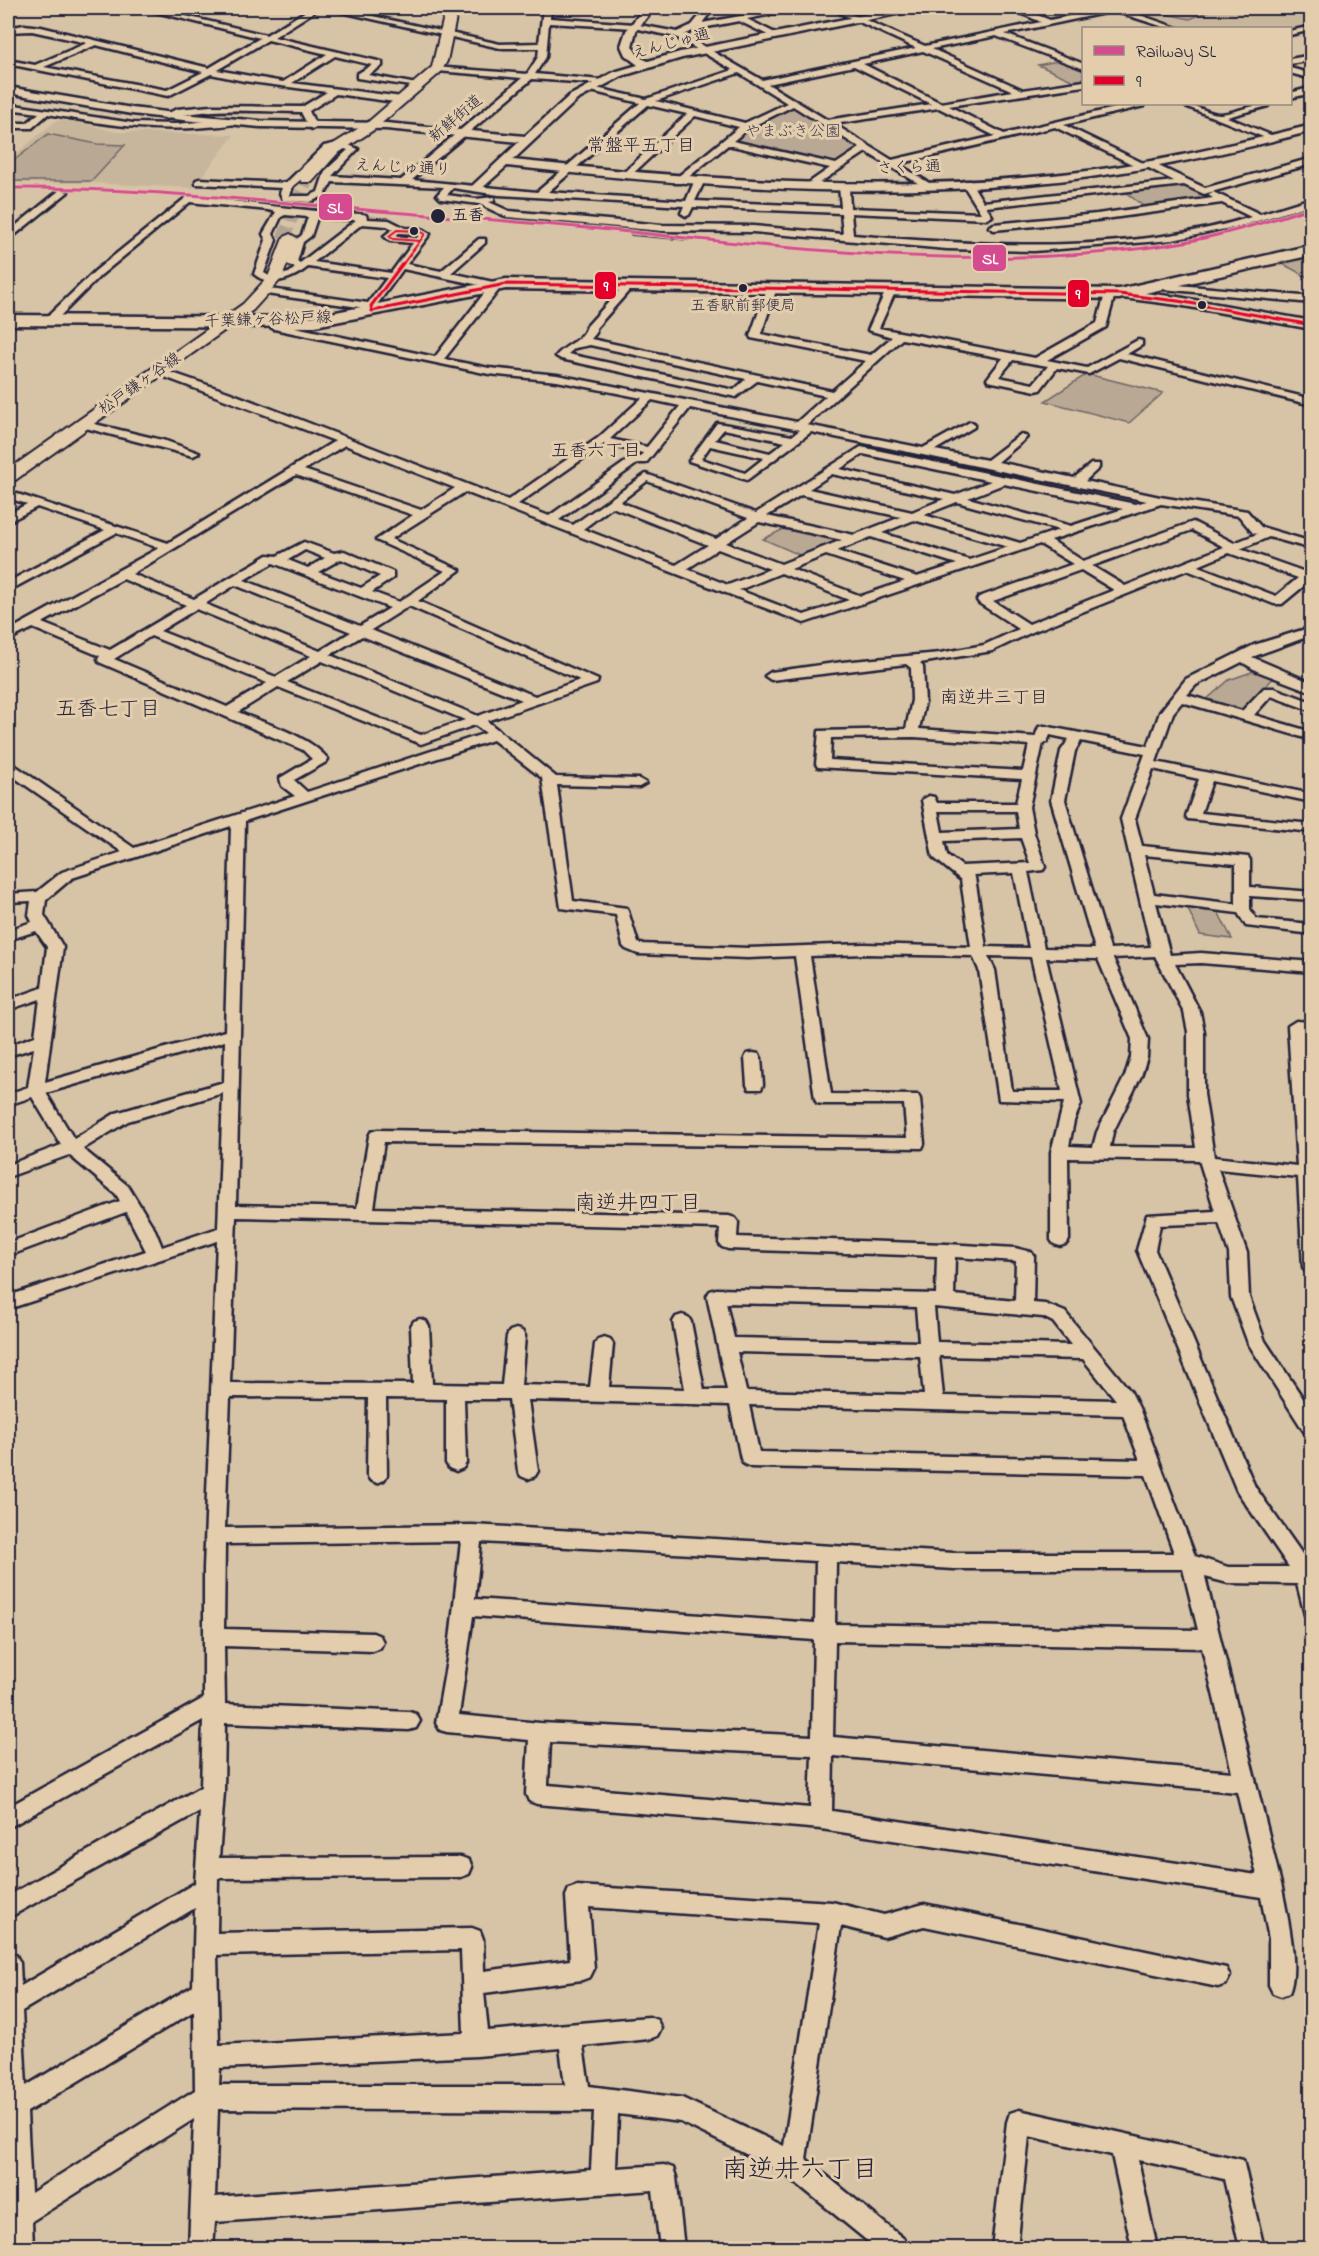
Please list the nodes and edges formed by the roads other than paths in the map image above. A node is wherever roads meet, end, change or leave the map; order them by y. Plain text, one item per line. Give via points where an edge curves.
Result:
1 (144, 8) edge
2 (316, 8) edge
3 (328, 8) edge
4 (452, 8) edge
5 (547, 8) edge
6 (649, 8) edge
7 (710, 8) edge
8 (793, 8) edge
9 (834, 8) edge
10 (911, 8) edge
11 (1013, 8) edge
12 (1115, 8) edge
13 (1293, 8) edge
14 (157, 9) edge
15 (1311, 14) edge
16 (740, 18) junction
17 (858, 19) junction
18 (547, 20) junction
19 (1049, 22) junction
20 (8, 24) edge
21 (19, 26) junction
22 (634, 26) junction
23 (695, 27) junction
24 (1170, 27) edge
25 (1311, 28) edge
26 (8, 30) edge
27 (996, 33) junction
28 (1292, 33) edge
29 (446, 34) junction
30 (678, 34) junction
31 (774, 36) junction
32 (268, 37) junction
33 (96, 42) junction
34 (545, 45) junction
35 (924, 48) junction
36 (707, 50) junction
37 (334, 53) junction
38 (1311, 57) edge
39 (1292, 62) edge
40 (8, 63) edge
41 (855, 63) junction
42 (647, 65) junction
43 (526, 66) dead end
44 (537, 67) junction
45 (1082, 67) edge
46 (36, 68) junction
47 (437, 69) junction
48 (740, 70) junction
49 (210, 71) junction
50 (1292, 71) edge
51 (1311, 77) edge
52 (529, 78) junction
53 (761, 83) junction
54 (1082, 83) edge
55 (285, 84) junction
56 (418, 85) junction
57 (596, 85) junction
58 (8, 90) edge
59 (1311, 90) edge
60 (335, 91) junction
61 (1021, 92) junction
62 (1292, 95) edge
63 (402, 100) junction
64 (646, 102) junction
65 (793, 103) junction
66 (939, 105) junction
67 (1137, 105) edge
68 (1187, 105) edge
69 (1261, 105) edge
70 (8, 107) edge
71 (304, 110) junction
72 (45, 112) junction
73 (693, 113) junction
74 (166, 116) junction
75 (1219, 117) junction
76 (233, 122) junction
77 (826, 123) junction
78 (1056, 124) junction
79 (8, 125) edge
80 (312, 126) junction
81 (371, 126) junction
82 (746, 126) junction
83 (1310, 129) edge
84 (462, 133) junction
85 (1002, 136) junction
86 (1274, 138) junction
87 (527, 140) junction
88 (725, 142) junction
89 (344, 145) junction
90 (866, 148) junction
91 (1311, 161) edge
92 (504, 162) junction
93 (892, 163) junction
94 (1144, 164) junction
95 (837, 167) junction
96 (568, 170) junction
97 (625, 176) junction
98 (329, 179) junction
99 (310, 180) tunnel mouth
100 (678, 181) junction
101 (199, 182) dead end
102 (699, 182) junction
103 (1185, 182) junction
104 (403, 183) junction
105 (967, 183) junction
106 (926, 185) junction
107 (288, 186) junction
108 (451, 186) junction
109 (810, 186) junction
110 (844, 187) junction
111 (476, 188) junction
112 (1204, 191) junction
113 (63, 192) dead end
114 (499, 192) junction
115 (539, 195) junction
116 (1222, 200) junction
117 (1311, 201) edge
118 (483, 202) junction
119 (689, 204) junction
120 (981, 205) junction
121 (846, 211) junction
122 (284, 212) junction
123 (311, 215) junction
124 (987, 216) junction
125 (1260, 218) junction
126 (360, 221) junction
127 (994, 227) junction
128 (680, 228) junction
129 (8, 236) edge
130 (287, 238) tunnel mouth
131 (848, 238) junction
132 (482, 241) dead end
133 (1007, 248) junction
134 (1311, 250) edge
135 (305, 265) junction
136 (401, 266) junction
137 (444, 274) junction
138 (394, 276) junction
139 (269, 280) junction
140 (495, 285) junction
141 (629, 285) junction
142 (1156, 286) junction
143 (772, 288) junction
144 (891, 290) junction
145 (1114, 294) junction
146 (1311, 300) edge
147 (371, 308) junction
148 (8, 320) edge
149 (50, 320) junction
150 (227, 323) junction
151 (271, 323) junction
152 (1311, 325) edge
153 (900, 335) junction
154 (583, 342) junction
155 (1138, 343) dead end
156 (1119, 355) junction
157 (1010, 356) junction
158 (874, 359) junction
159 (437, 361) junction
160 (1037, 361) junction
161 (1054, 365) junction
162 (159, 371) junction
163 (755, 377) junction
164 (835, 395) junction
165 (649, 397) junction
166 (1311, 402) edge
167 (687, 404) junction
168 (82, 424) junction
169 (970, 425) dead end
170 (803, 428) junction
171 (1021, 437) dead end
172 (602, 440) junction
173 (794, 440) junction
174 (343, 441) junction
175 (707, 442) junction
176 (892, 445) junction
177 (650, 451) junction
178 (925, 451) junction
179 (193, 453) dead end
180 (880, 454) junction
181 (772, 457) junction
182 (989, 464) junction
183 (1095, 466) dead end
184 (831, 470) junction
185 (296, 471) junction
186 (1025, 471) junction
187 (8, 477) edge
188 (1003, 480) junction
189 (1077, 482) junction
190 (463, 488) junction
191 (800, 491) junction
192 (8, 494) edge
193 (958, 499) junction
194 (1160, 501) junction
195 (612, 503) junction
196 (35, 504) junction
197 (509, 505) junction
198 (1137, 508) junction
199 (422, 514) junction
200 (914, 516) junction
201 (758, 518) junction
202 (8, 519) edge
203 (549, 521) junction
204 (113, 530) junction
205 (574, 530) junction
206 (1072, 530) junction
207 (871, 533) junction
208 (1267, 534) junction
209 (855, 539) junction
210 (1042, 540) junction
211 (718, 544) junction
212 (1311, 546) edge
213 (169, 547) junction
214 (1021, 547) junction
215 (1231, 548) junction
216 (826, 551) junction
217 (335, 557) junction
218 (279, 560) junction
219 (969, 564) junction
220 (1081, 565) junction
221 (1188, 566) junction
222 (678, 569) junction
223 (781, 569) junction
224 (8, 572) edge
225 (309, 572) junction
226 (122, 573) junction
227 (22, 579) junction
228 (236, 581) junction
229 (917, 581) junction
230 (8, 587) edge
231 (730, 590) junction
232 (1124, 591) junction
233 (362, 593) junction
234 (861, 600) junction
235 (195, 604) junction
236 (404, 604) junction
237 (32, 623) junction
238 (1028, 629) junction
239 (150, 631) junction
240 (361, 631) junction
241 (1311, 631) edge
242 (8, 636) edge
243 (110, 655) junction
244 (320, 656) junction
245 (1241, 656) junction
246 (910, 661) junction
247 (771, 676) dead end
248 (279, 681) junction
249 (1311, 688) edge
250 (1180, 697) junction
251 (534, 700) junction
252 (1311, 707) edge
253 (229, 712) junction
254 (1245, 716) junction
255 (477, 720) junction
256 (912, 733) junction
257 (494, 735) junction
258 (1077, 736) junction
259 (1311, 736) edge
260 (1037, 741) junction
261 (1150, 757) junction
262 (8, 767) edge
263 (1027, 775) junction
264 (1207, 776) junction
265 (549, 781) junction
266 (639, 783) dead end
267 (305, 797) junction
268 (1311, 798) edge
269 (1022, 807) junction
270 (238, 820) junction
271 (1311, 828) edge
272 (1027, 833) junction
273 (935, 837) junction
274 (1136, 850) junction
275 (132, 853) junction
276 (1020, 868) junction
277 (958, 871) junction
278 (1243, 891) junction
279 (40, 896) junction
280 (1311, 896) edge
281 (8, 898) edge
282 (1148, 898) junction
283 (1243, 909) junction
284 (39, 925) junction
285 (1311, 929) edge
286 (8, 935) edge
287 (802, 952) junction
288 (979, 952) junction
289 (1037, 952) junction
290 (1104, 954) junction
291 (1162, 956) junction
292 (1311, 967) edge
293 (49, 991) junction
294 (8, 1005) edge
295 (1311, 1027) edge
296 (232, 1034) junction
297 (43, 1039) junction
298 (8, 1051) edge
299 (753, 1058) dead end
300 (231, 1084) junction
301 (755, 1085) dead end
302 (36, 1090) junction
303 (1071, 1096) junction
304 (8, 1100) edge
305 (71, 1148) junction
306 (1059, 1152) junction
307 (1100, 1153) junction
308 (1206, 1158) junction
309 (8, 1171) edge
310 (1309, 1173) edge
311 (130, 1204) junction
312 (226, 1212) junction
313 (365, 1213) junction
314 (1224, 1217) junction
315 (226, 1232) junction
316 (1060, 1240) dead end
317 (8, 1250) edge
318 (946, 1250) junction
319 (156, 1254) junction
320 (1311, 1267) edge
321 (924, 1300) junction
322 (945, 1301) junction
323 (8, 1308) edge
324 (1024, 1308) junction
325 (682, 1322) dead end
326 (420, 1326) dead end
327 (516, 1336) dead end
328 (604, 1344) dead end
329 (727, 1345) junction
330 (930, 1349) junction
331 (1087, 1352) junction
332 (221, 1390) junction
333 (377, 1391) junction
334 (423, 1391) junction
335 (455, 1392) junction
336 (514, 1392) junction
337 (599, 1394) junction
338 (696, 1396) junction
339 (737, 1397) junction
340 (934, 1402) junction
341 (1130, 1408) junction
342 (1311, 1425) edge
343 (456, 1463) dead end
344 (1152, 1468) junction
345 (528, 1471) dead end
346 (377, 1475) dead end
347 (471, 1533) junction
348 (216, 1536) junction
349 (826, 1554) junction
350 (1189, 1563) junction
351 (1309, 1576) edge
352 (463, 1606) junction
353 (1311, 1609) edge
354 (825, 1632) junction
355 (214, 1637) junction
356 (1210, 1639) junction
357 (373, 1642) dead end
358 (214, 1708) junction
359 (409, 1721) dead end
360 (540, 1732) junction
361 (823, 1746) junction
362 (1246, 1783) junction
363 (213, 1792) junction
364 (8, 1818) edge
365 (821, 1819) junction
366 (461, 1867) dead end
367 (207, 1879) junction
368 (1271, 1887) junction
369 (8, 1908) edge
370 (832, 1914) junction
371 (206, 1944) junction
372 (8, 1963) edge
373 (1218, 1976) dead end
374 (472, 1984) junction
375 (1281, 1985) dead end
376 (205, 1992) junction
377 (8, 2005) edge
378 (649, 2028) dead end
379 (570, 2036) junction
380 (477, 2044) junction
381 (208, 2056) junction
382 (206, 2097) junction
383 (579, 2097) junction
384 (606, 2101) junction
385 (11, 2108) edge
386 (1122, 2144) junction
387 (793, 2164) junction
388 (603, 2181) junction
389 (203, 2210) junction
390 (14, 2218) edge
391 (196, 2247) edge
392 (21, 2248) edge
393 (672, 2248) edge
394 (895, 2248) edge
395 (1004, 2248) edge
396 (1144, 2248) edge
397 (1252, 2248) edge

1 - 14 street
2 - 32 street
3 - 29 street
4 - 29 main road
5 - 18 street, 新鮮街道
6 - 22 street
7 - 23 street
8 - 16 street
9 - 17 street
10 - 17 street, えんじゅ通
11 - 19 street
12 - 19 street
12 - 24 street
13 - 15 street
14 - 32 street
16 - 23 street
16 - 31 street
17 - 31 street, えんじゅ通
17 - 35 street
18 - 22 street via 593,19
18 - 34 street, 新鮮街道
19 - 27 street
20 - 21 street
21 - 26 street
21 - 33 street
22 - 30 street
22 - 42 street via 625,45 628,53
23 - 30 street
25 - 28 street
27 - 35 street
27 - 45 street
29 - 34 street via 500,46
29 - 47 main road
30 - 36 street
31 - 36 street, えんじゅ通
32 - 37 street
32 - 49 street
33 - 46 street
33 - 49 street
34 - 44 street, 新鮮街道
35 - 41 street
35 - 61 street
36 - 42 street, えんじゅ通
36 - 48 street
37 - 55 street
37 - 56 street via 379,63 360,76
38 - 39 street
40 - 46 street
41 - 53 street
41 - 66 street
42 - 57 street, えんじゅ通
43 - 44 street
44 - 52 street, 新鮮街道
46 - 49 street via 168,93
47 - 52 street
47 - 56 main road
48 - 53 street
48 - 64 street
49 - 55 street
50 - 51 street
52 - 57 street
52 - 84 street, 新鮮街道
53 - 65 street
54 - 61 street
55 - 60 street
56 - 63 main road
57 - 64 street
57 - 87 street, えんじゅ通 via 558,111
58 - 74 street
59 - 62 street
60 - 63 street
60 - 71 street
61 - 66 street
63 - 81 main road
64 - 73 street
64 - 96 street
65 - 77 street
65 - 82 street
66 - 77 street
66 - 85 street
67 - 78 street
68 - 75 street
69 - 75 street
70 - 72 street
71 - 74 street via 222,108
71 - 80 street
72 - 76 street via 115,124 162,127
72 - 79 street via 29,126
73 - 82 street
73 - 97 street
74 - 76 street
75 - 86 street
76 - 80 street
77 - 90 street
78 - 85 street
78 - 94 street
80 - 81 street
81 - 84 street
81 - 89 main road
82 - 88 street
83 - 86 street, さくら通
84 - 87 street
84 - 104 street, 新鮮街道
85 - 93 street
86 - 94 street, さくら通
87 - 92 street, えんじゅ通
88 - 95 street
88 - 100 street
89 - 98 street via 354,149 328,173
89 - 99 main road
89 - 107 street via 326,149
90 - 93 street
90 - 95 street
91 - 112 street
92 - 96 street, さくら通
92 - 111 street, えんじゅ通
93 - 106 street
94 - 103 street
94 - 105 street, さくら通
95 - 109 street
96 - 97 street, さくら通
96 - 115 street
97 - 100 street, さくら通
98 - 104 street, えんじゅ通り
98 - 107 street via 321,194 312,199 286,198
100 - 102 street, さくら通
101 - 107 street
102 - 109 street, さくら通
102 - 119 street
103 - 112 street
103 - 120 street
104 - 108 street, えんじゅ通り
105 - 106 street, さくら通
105 - 120 street
106 - 110 street, さくら通
108 - 111 street, えんじゅ通り
108 - 118 street via 444,197
109 - 110 street, さくら通
110 - 121 street
111 - 114 street, えんじゅ通り
112 - 116 street
113 - 129 street
114 - 115 street, えんじゅ通り
114 - 118 street
115 - 119 street, えんじゅ通り
116 - 125 street
116 - 127 street
117 - 125 street
118 - 128 street via 507,214
119 - 121 street, えんじゅ通り
119 - 128 street
120 - 124 street
121 - 124 street, えんじゅ通り
121 - 131 street
122 - 123 street
122 - 139 street via 277,216 268,234 271,240 258,274
122 - 149 street via 188,199 98,273
123 - 126 street via 363,217
123 - 135 street via 292,264
124 - 127 street
125 - 133 street via 1197,233 1138,241
126 - 135 street
126 - 136 street via 389,224 400,230 389,237 420,241
127 - 133 street
128 - 131 street via 753,229
130 - 139 main road
131 - 133 street
132 - 137 street
134 - 142 main road, 千葉鎌ヶ谷松戸線
135 - 138 street
135 - 139 street via 288,277
136 - 137 street
136 - 138 street
137 - 140 street
138 - 147 street
139 - 147 street
139 - 150 main road, 松戸鎌ヶ谷線 via 248,307
140 - 141 main road, 千葉鎌ヶ谷松戸線
140 - 147 main road, 千葉鎌ヶ谷松戸線
140 - 159 street
141 - 143 main road, 千葉鎌ヶ谷松戸線
141 - 154 street
142 - 145 main road, 千葉鎌ヶ谷松戸線
142 - 146 street
143 - 144 main road, 千葉鎌ヶ谷松戸線
143 - 158 street via 755,336
144 - 145 main road, 千葉鎌ヶ谷松戸線
144 - 153 street via 873,330
145 - 152 street via 1178,301
145 - 160 street via 1102,325
147 - 151 main road, 千葉鎌ヶ谷松戸線 via 329,320
148 - 149 main road, 千葉鎌ヶ谷松戸線
149 - 150 main road, 千葉鎌ヶ谷松戸線
150 - 151 main road, 千葉鎌ヶ谷松戸線
150 - 162 main road, 松戸鎌ヶ谷線
151 - 159 street
153 - 157 street
153 - 158 street
154 - 163 street
154 - 163 street via 572,345 561,356 736,394
155 - 156 street
156 - 161 street via 1089,371
156 - 166 street
157 - 160 street
157 - 161 street via 992,379 1036,388
158 - 164 street
159 - 165 street via 557,378
160 - 161 street
162 - 168 main road, 松戸鎌ヶ谷線
162 - 174 street
163 - 164 street
164 - 170 street
165 - 167 street
165 - 172 street
167 - 170 street
167 - 177 street
168 - 179 street
168 - 187 main road, 松戸鎌ヶ谷線
169 - 178 street
170 - 173 street
170 - 176 street
171 - 182 street
172 - 177 street
172 - 197 street
173 - 175 street via 721,426
173 - 181 street
174 - 185 street
174 - 190 street
175 - 181 street
175 - 181 street via 695,461 747,477
176 - 178 street
176 - 180 street
177 - 203 street
178 - 182 street
180 - 184 street via 861,450
180 - 188 street
182 - 186 street
183 - 189 street
184 - 191 street
184 - 193 street
185 - 199 street
185 - 213 street
186 - 188 street
186 - 189 street
188 - 193 street
188 - 198 street
189 - 194 street
190 - 197 street
190 - 199 street
191 - 200 street
191 - 201 street
192 - 196 street
193 - 200 street
193 - 206 street
194 - 198 street
194 - 208 street via 1243,513 1257,530
195 - 201 street via 646,477
195 - 205 street
195 - 211 street
196 - 202 street
196 - 204 street
197 - 203 street
198 - 206 street
199 - 236 street via 382,540 454,570
200 - 207 street
200 - 214 street
201 - 209 street
201 - 211 street
203 - 205 street
204 - 213 street
204 - 227 street
205 - 222 street
206 - 210 street
207 - 209 street
207 - 219 street
208 - 212 street
208 - 215 street
209 - 216 street
210 - 214 street
210 - 220 street
211 - 222 street
211 - 223 street
213 - 226 street
214 - 219 street
215 - 220 street via 1193,526
215 - 221 street
215 - 221 street via 1307,577 1278,601
216 - 223 street
216 - 229 street
217 - 218 street via 304,546
217 - 225 street
217 - 233 street via 340,554 389,575
218 - 225 street
218 - 228 street via 272,558
219 - 229 street
220 - 232 street
220 - 238 street via 983,600
221 - 232 street
222 - 231 street
223 - 231 street
223 - 234 street
224 - 227 street
225 - 233 street
226 - 235 street
226 - 237 street
227 - 230 street
228 - 235 street
228 - 240 street
229 - 234 street
231 - 234 street via 804,619
232 - 238 street
233 - 236 street
235 - 239 street
235 - 244 street
236 - 240 street
236 - 251 street via 592,680
237 - 242 street
237 - 243 street
238 - 246 street via 987,648
239 - 243 street
239 - 248 street
240 - 244 street
240 - 251 street
241 - 245 street
243 - 253 street via 104,659
244 - 248 street
244 - 255 street
245 - 249 street
245 - 250 street via 1191,682
246 - 247 street
246 - 256 street via 917,667 918,700
248 - 253 street
248 - 255 street via 421,740
250 - 254 street
250 - 261 street via 1167,712
251 - 255 street
252 - 254 street via 1269,691
253 - 267 street via 308,747 322,758 287,778 287,783
254 - 259 street
255 - 257 street
256 - 260 street
256 - 263 street via 824,734 823,764
257 - 265 street via 528,759
257 - 267 street
258 - 260 street via 1044,730 1042,739
258 - 261 street
258 - 290 street via 1068,751 1058,800
260 - 263 street
261 - 264 street
261 - 274 street via 1128,819
262 - 275 street
263 - 269 street
264 - 268 street
264 - 271 street via 1193,816
265 - 266 street
265 - 287 street via 566,905 622,911 631,946 638,949
267 - 270 street
269 - 272 street
269 - 273 street via 929,803
270 - 275 street
270 - 296 street
272 - 273 street
272 - 276 street via 1038,867
273 - 277 street via 940,857
274 - 278 street via 1243,860
274 - 282 street
275 - 279 street via 67,875
276 - 277 street
276 - 289 street
277 - 288 street via 968,878
278 - 280 street
278 - 283 street
279 - 281 street
279 - 284 street via 36,913
282 - 283 street
282 - 291 street
283 - 285 street via 1251,923
284 - 286 street
284 - 293 street via 55,947
287 - 288 street
287 - 313 street via 823,1099 912,1099 916,1144 377,1136
288 - 289 street
288 - 303 street via 987,970 1005,1096
289 - 290 street
289 - 303 street
290 - 291 street
290 - 307 street via 1140,1039 1133,1076 1105,1132
291 - 292 street
291 - 308 street via 1192,1012 1196,1032 1196,1094
293 - 294 street
293 - 297 street
295 - 310 street via 1296,1026
296 - 300 street
296 - 302 street
297 - 298 street
297 - 302 street
299 - 301 street
300 - 305 street via 122,1117
300 - 312 street
302 - 304 street
302 - 305 street
303 - 306 street via 1073,1104 1063,1123
305 - 309 street
305 - 311 street via 122,1190
306 - 307 street
306 - 316 street
307 - 308 street
308 - 310 street
308 - 314 street
310 - 320 street
311 - 317 street
311 - 319 street
312 - 313 street
312 - 315 street
313 - 318 street via 729,1222 728,1244
314 - 342 street via 1238,1253 1240,1297 1257,1343
314 - 351 street via 1153,1219 1146,1250 1247,1491
315 - 319 street
315 - 332 street
318 - 322 street
318 - 324 street via 1025,1256
319 - 323 street
321 - 322 street
321 - 329 street via 716,1296
321 - 330 street
322 - 324 street
324 - 331 street via 1059,1317
325 - 338 street
326 - 334 street
327 - 336 street
328 - 337 street
329 - 330 street
329 - 339 street
330 - 331 street
330 - 340 street
331 - 341 street
332 - 333 street
332 - 348 street
333 - 334 street
333 - 346 street
334 - 335 street
335 - 336 street
335 - 343 street
336 - 337 street
336 - 345 street
337 - 338 street
338 - 339 street
339 - 340 street
339 - 344 street via 751,1459
340 - 341 street
341 - 344 street
344 - 350 street
347 - 348 street
347 - 349 street
347 - 352 street
348 - 355 street
349 - 350 street via 954,1561
349 - 354 street
350 - 351 street via 1228,1575
350 - 356 street
351 - 353 street
352 - 354 street
352 - 360 street via 447,1723
354 - 356 street
354 - 361 street
355 - 357 street
355 - 358 street
356 - 362 street
358 - 359 street
358 - 363 street
358 - 364 street
360 - 361 street
360 - 365 street via 537,1794
361 - 362 street
361 - 365 street
362 - 368 street
363 - 367 street
363 - 369 street
365 - 368 street
366 - 367 street
367 - 371 street
367 - 377 street
368 - 375 street via 1280,1939
370 - 373 street via 884,1926 924,1915
370 - 374 street via 577,1896 582,1969
370 - 387 street
371 - 374 street via 472,1939
371 - 376 street
372 - 377 street
374 - 380 street
376 - 381 street
376 - 385 street
377 - 385 street
378 - 379 street
379 - 380 street
379 - 383 street
380 - 381 street
381 - 382 street
382 - 383 street
382 - 389 street
382 - 390 street
383 - 384 street
384 - 387 street via 682,2110
384 - 388 street
385 - 390 street
386 - 395 street via 1019,2122
386 - 396 street
386 - 397 street via 1234,2169
387 - 394 street
388 - 389 street
388 - 393 street via 664,2177
389 - 391 street
390 - 392 street

